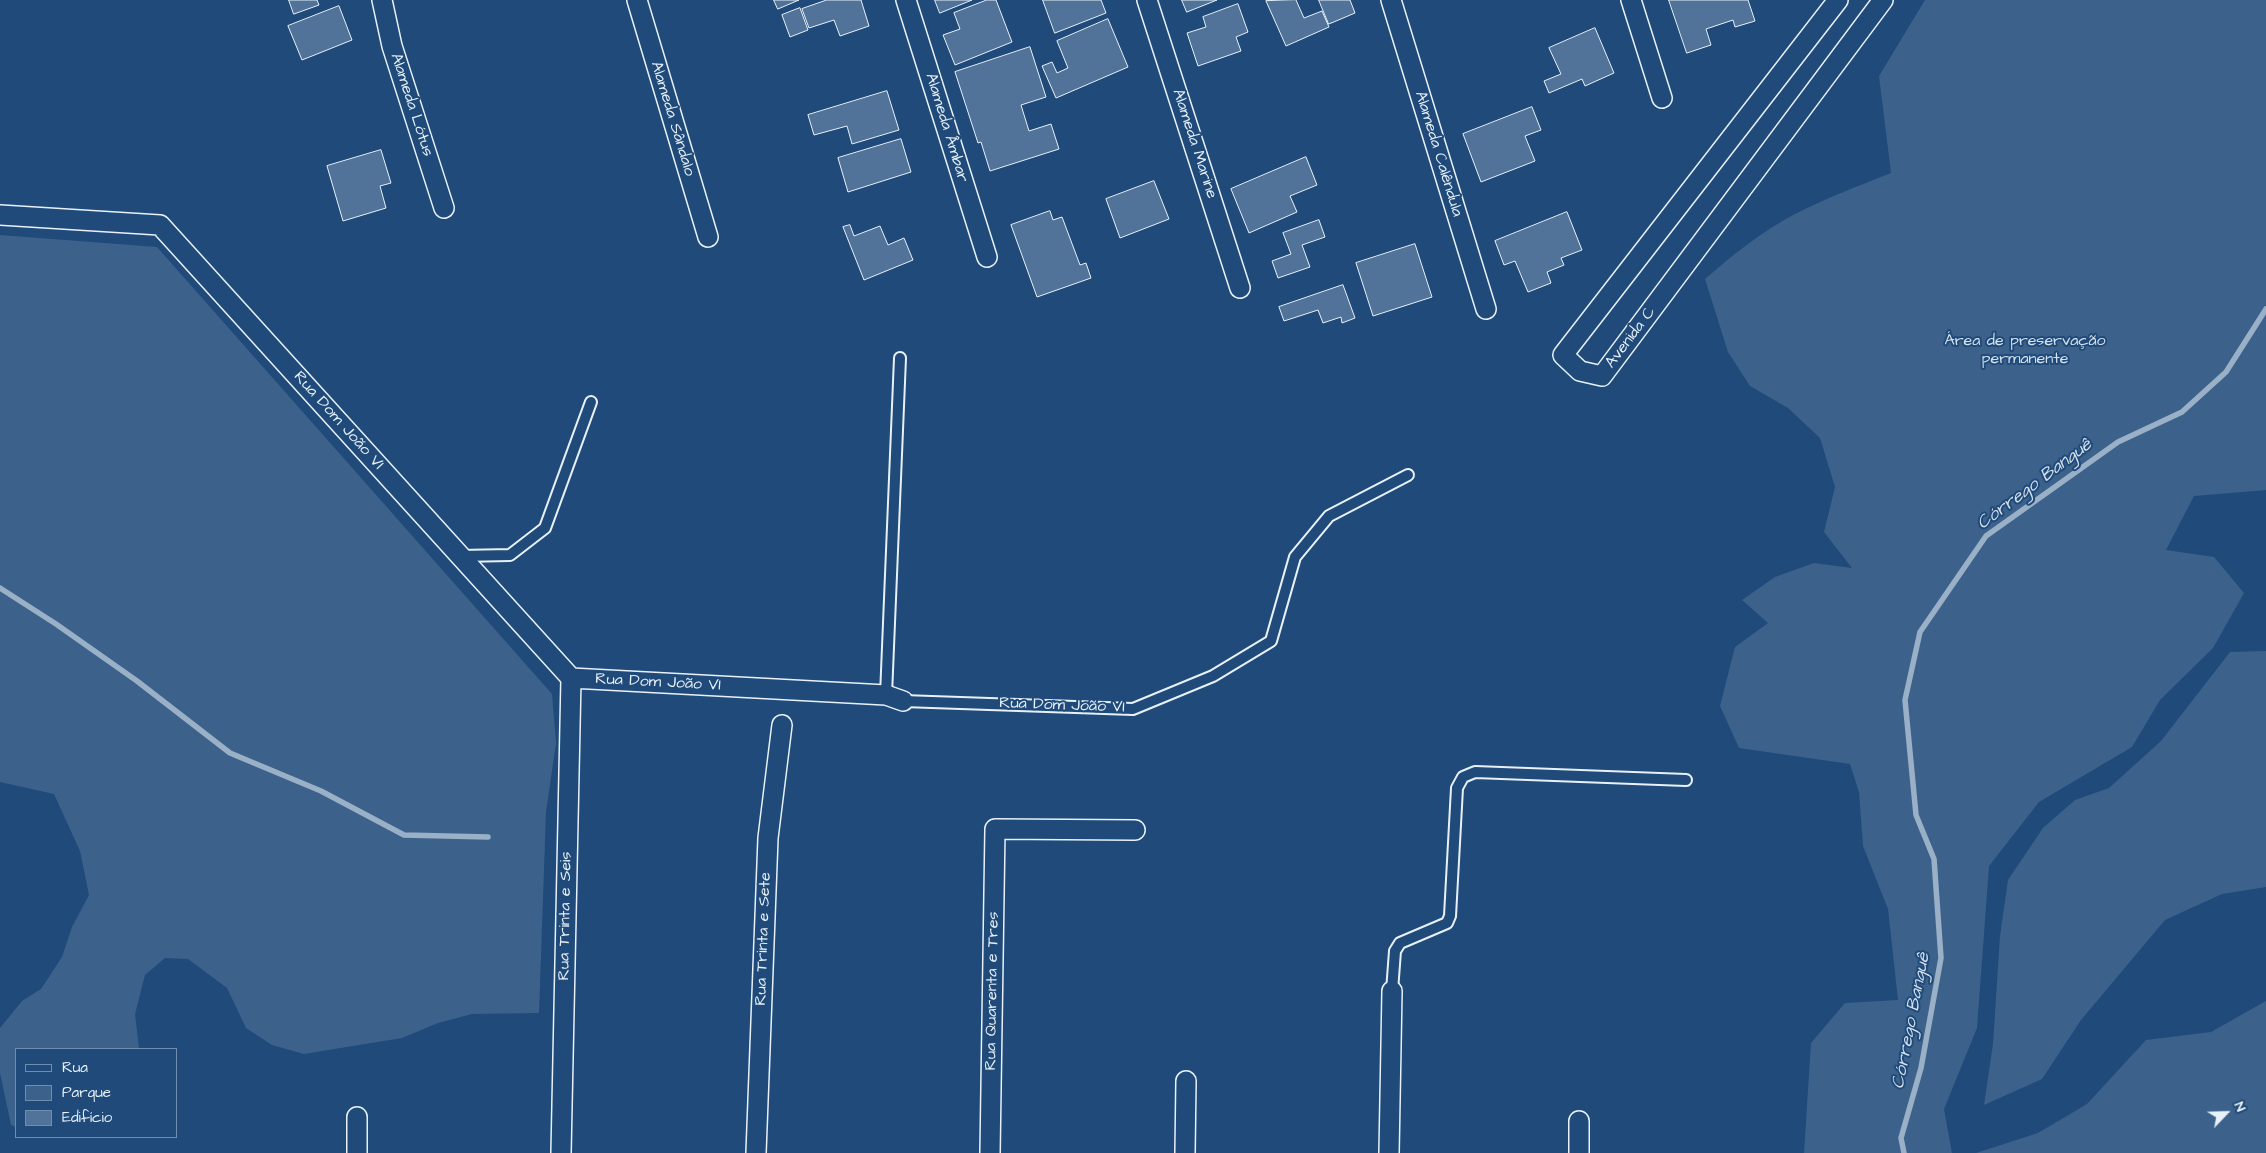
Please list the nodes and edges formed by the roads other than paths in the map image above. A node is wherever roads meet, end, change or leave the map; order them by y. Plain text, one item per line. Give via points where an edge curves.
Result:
1 (382, 0) edge
2 (637, 0) edge
3 (906, 0) edge
4 (1147, 0) edge
5 (1391, 0) edge
6 (1631, 0) edge
7 (1838, 0) edge
8 (1883, 0) edge
9 (1662, 98) dead end
10 (444, 208) dead end
11 (0, 215) edge
12 (708, 237) dead end
13 (987, 257) dead end
14 (1240, 288) dead end
15 (1486, 309) dead end
16 (900, 358) dead end
17 (591, 402) dead end
18 (1408, 475) dead end
19 (460, 556) junction
20 (571, 678) junction
21 (895, 698) junction
22 (782, 725) dead end
23 (1686, 780) dead end
24 (1135, 830) dead end
25 (1392, 991) joint
26 (1186, 1081) dead end
27 (357, 1117) dead end
28 (1579, 1121) dead end
29 (357, 1153) edge
30 (561, 1153) edge
31 (756, 1153) edge
32 (990, 1153) edge
33 (1185, 1153) edge
34 (1389, 1153) edge
35 (1579, 1153) edge

1 - 10 street, Alameda Lótus via 392,46
2 - 12 street, Alameda Sândalo
3 - 13 street, Alameda Âmbar
4 - 14 street, Alameda Marine
5 - 15 street, Alameda Calêndula
6 - 9 street
7 - 8 street, Avenida C via 1563,354 1580,371 1602,376
11 - 19 street, Rua Dom João VI via 160,225
16 - 21 lane
17 - 19 lane via 545,528 510,555
18 - 21 lane, Rua Dom João VI via 1329,516 1295,557 1270,641 1214,676 1132,709
19 - 20 street, Rua Dom João VI
20 - 21 street, Rua Dom João VI
20 - 30 street, Rua Trinta e Seis
22 - 31 street, Rua Trinta e Sete via 768,838
23 - 25 lane via 1475,772 1463,777 1457,788 1450,916 1447,924 1400,943 1395,951
24 - 32 street, Rua Quarenta e Tres via 995,828
25 - 34 street
26 - 33 street
27 - 29 street
28 - 35 street

